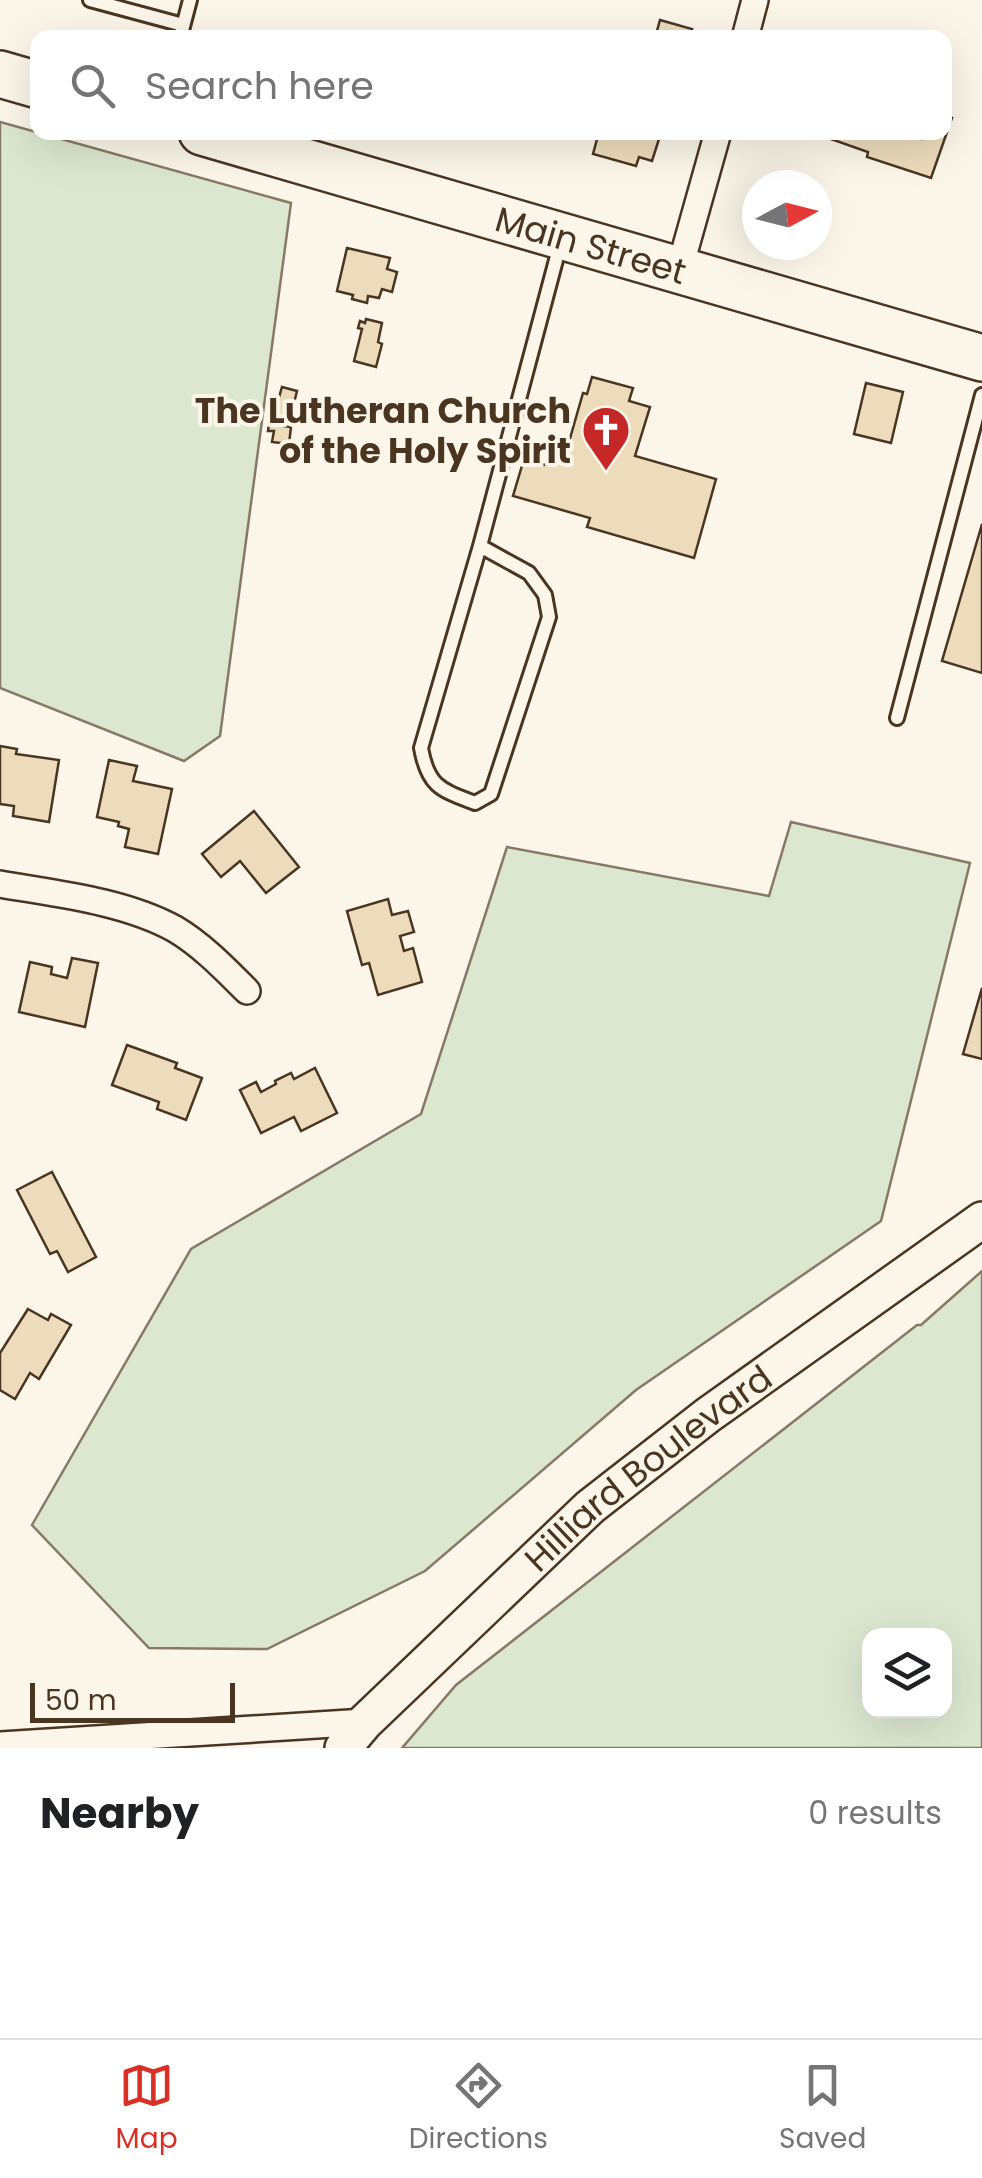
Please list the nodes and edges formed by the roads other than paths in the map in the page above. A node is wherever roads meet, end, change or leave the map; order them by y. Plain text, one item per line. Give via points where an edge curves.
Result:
1 (90, 0) edge
2 (190, 0) edge
3 (754, 0) edge
4 (179, 30) edge
5 (182, 30) edge
6 (747, 30) edge
7 (0, 74) edge
8 (30, 83) edge
9 (229, 140) edge
10 (716, 140) edge
11 (562, 238) junction
12 (679, 271) junction
13 (982, 358) edge
14 (982, 396) edge
15 (480, 546) junction
16 (896, 718) dead end
17 (0, 884) edge
18 (247, 991) dead end
19 (982, 1220) edge
20 (354, 1735) edge
21 (0, 1744) edge

1 - 4 lane
2 - 5 lane
3 - 6 street
7 - 8 highway
9 - 11 highway, Main Street
10 - 12 street
11 - 12 highway, Main Street
11 - 15 lane
12 - 13 highway, Main Street
14 - 16 lane
15 - 15 lane via 421,748 425,770 443,791 475,803 491,794 549,617 545,595 528,573
17 - 18 street via 125,909 176,930
19 - 20 street, Hilliard Boulevard via 590,1507
20 - 21 street

